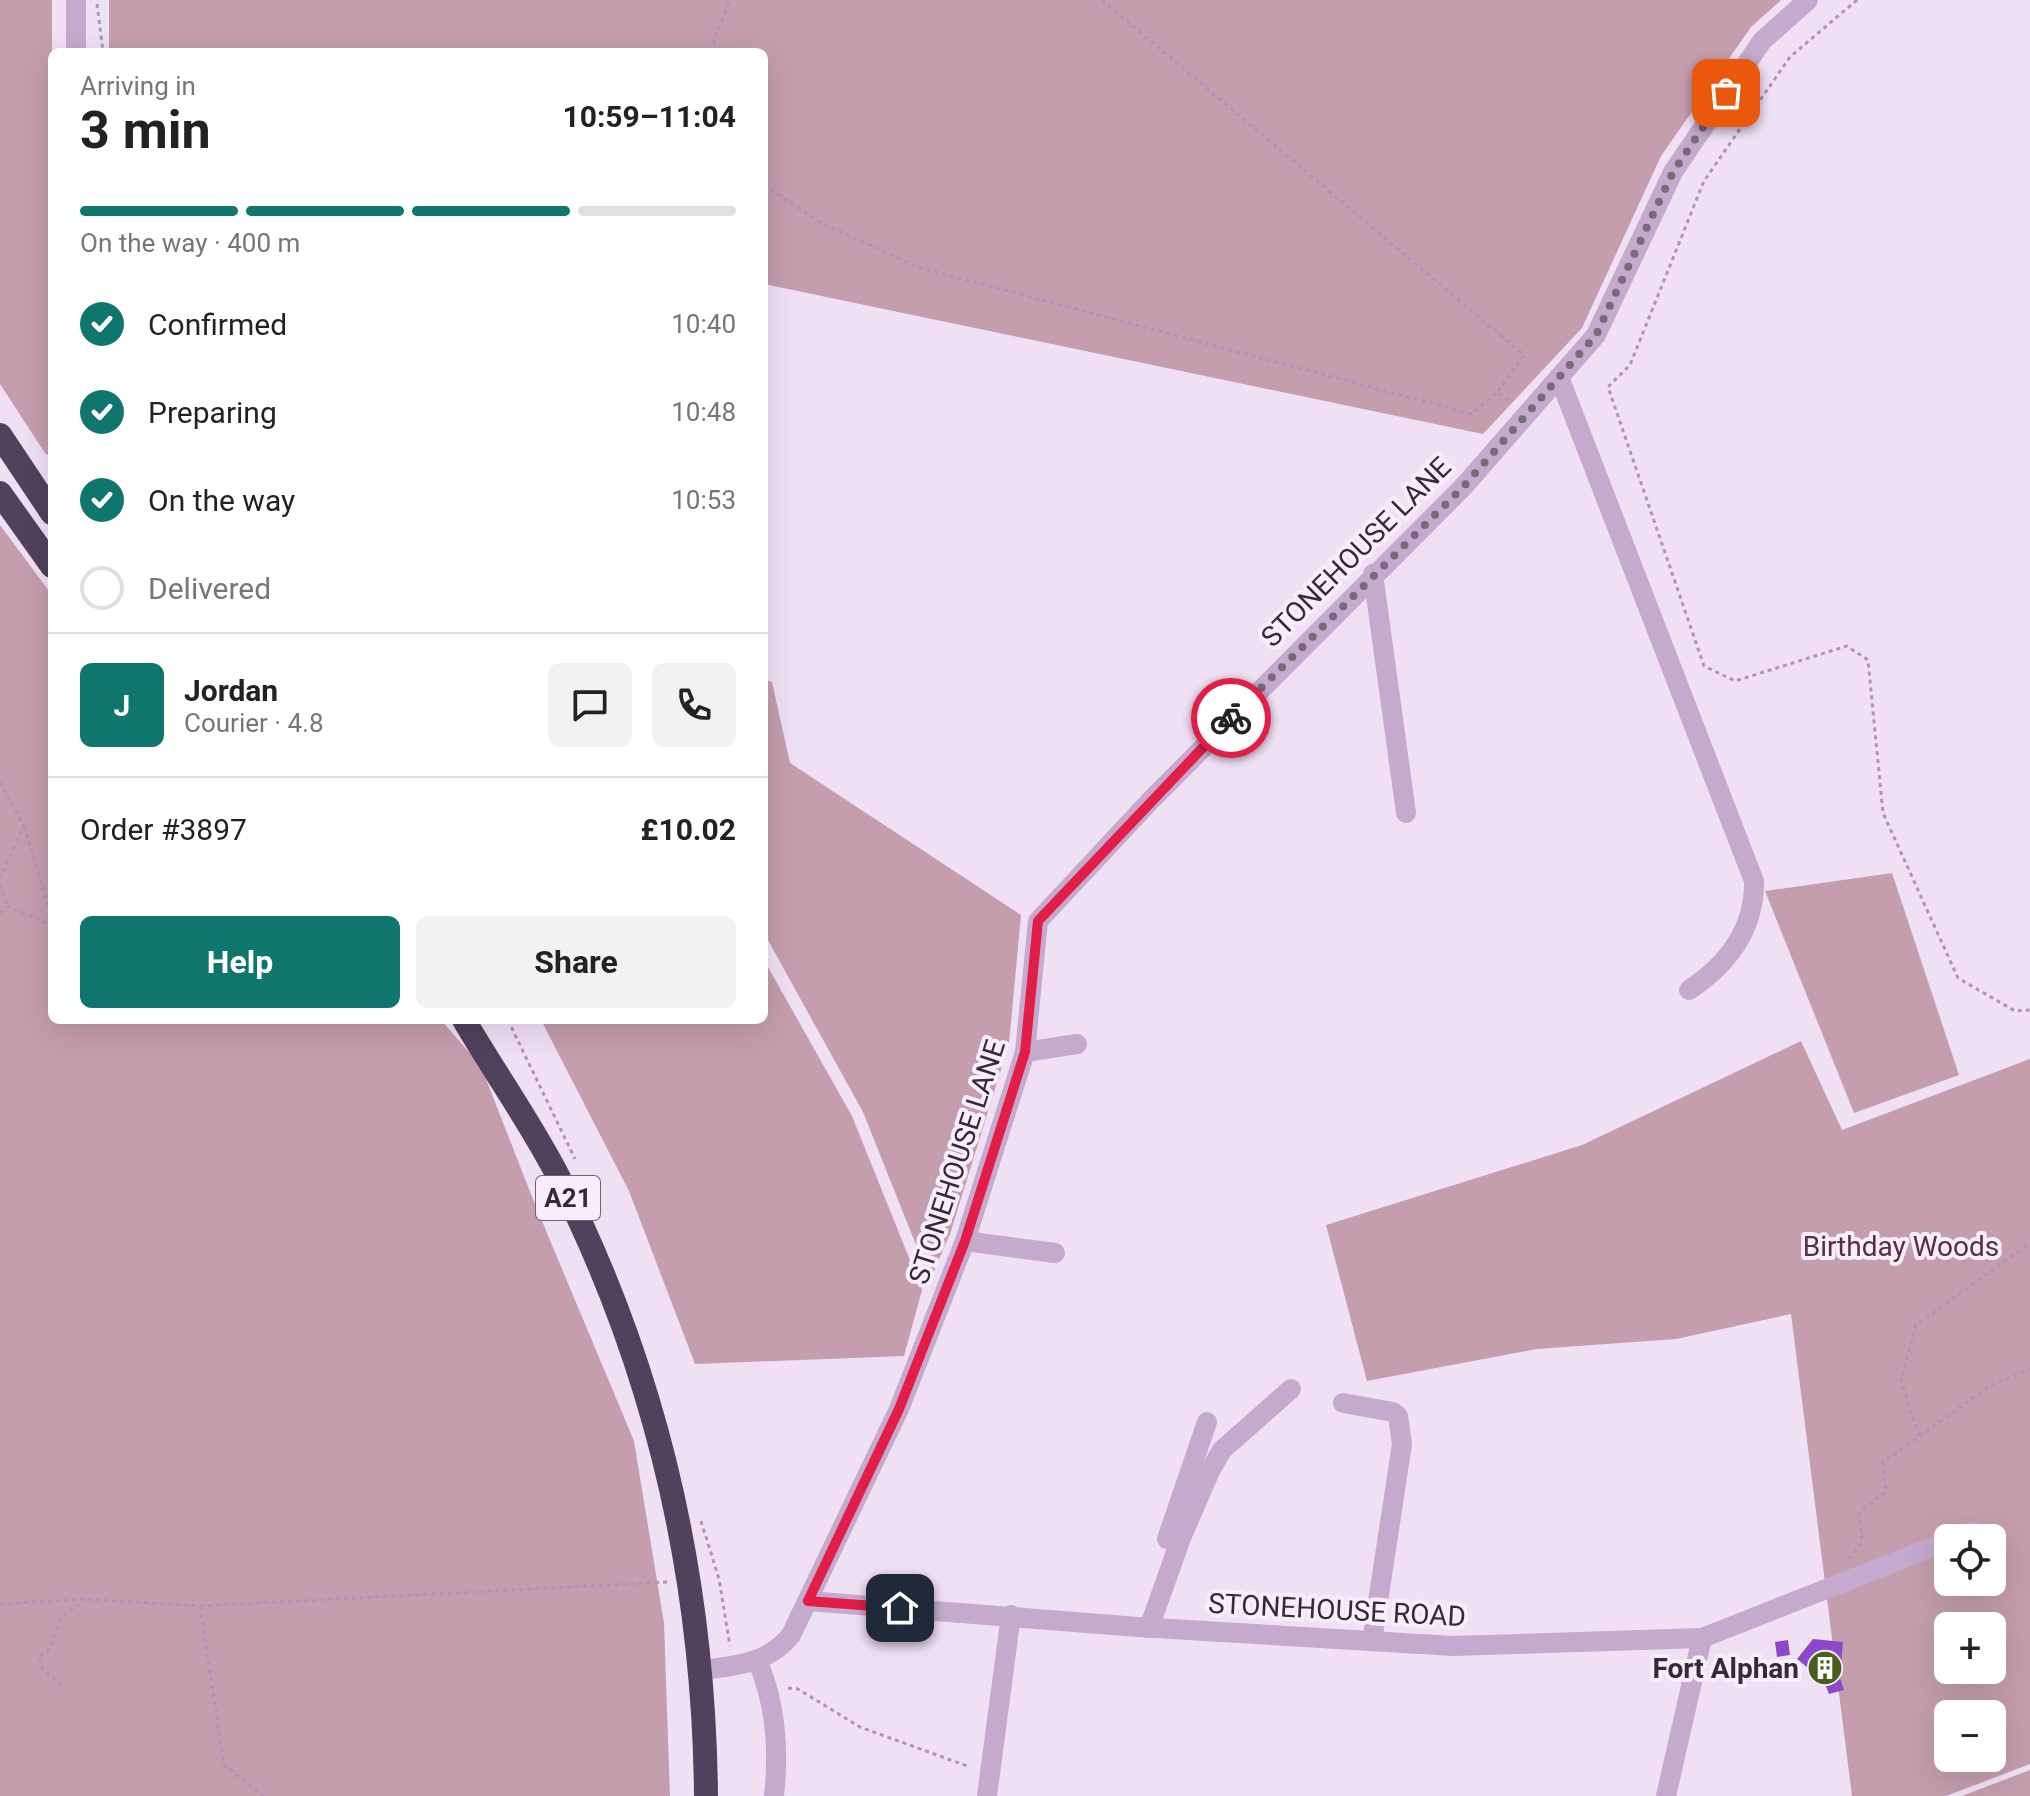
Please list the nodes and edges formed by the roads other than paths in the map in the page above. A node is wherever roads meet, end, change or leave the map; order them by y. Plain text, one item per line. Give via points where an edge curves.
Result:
1 (76, 0) edge
2 (1808, 0) edge
3 (76, 48) edge
4 (1559, 377) junction
5 (0, 435) edge
6 (0, 493) edge
7 (48, 507) edge
8 (48, 560) edge
9 (1373, 574) junction
10 (1406, 813) dead end
11 (1689, 990) dead end
12 (465, 1024) edge
13 (1077, 1044) dead end
14 (1025, 1052) junction
15 (965, 1241) junction
16 (1055, 1253) dead end
17 (1291, 1389) dead end
18 (1343, 1403) dead end
19 (1207, 1422) dead end
20 (1934, 1546) edge
21 (808, 1601) junction
22 (1011, 1615) junction
23 (1144, 1628) junction
24 (1702, 1638) junction
25 (1372, 1641) junction
26 (757, 1660) junction
27 (702, 1670) junction
28 (706, 1796) edge
29 (774, 1796) edge
30 (987, 1796) edge
31 (1666, 1796) edge

1 - 3 street
2 - 4 street, STONEHOUSE LANE via 1762,41 1673,172 1596,335
4 - 9 street, STONEHOUSE LANE via 1464,486
4 - 11 street via 1754,881 1749,920 1736,944 1711,975
5 - 7 highway
6 - 8 highway
9 - 10 street
9 - 14 street, STONEHOUSE LANE via 1038,921
12 - 27 highway, A21 via 557,1176 619,1312 675,1502
13 - 14 street
14 - 15 street, STONEHOUSE LANE
15 - 16 street
15 - 21 street, STONEHOUSE LANE via 899,1409
17 - 23 street via 1222,1450
18 - 25 street via 1393,1412 1401,1426
19 - 23 street
20 - 24 street
21 - 22 street, STONEHOUSE ROAD
21 - 26 street, STONEHOUSE LANE via 783,1646
22 - 23 street, STONEHOUSE ROAD
22 - 30 street
23 - 25 street, STONEHOUSE ROAD
24 - 25 street, STONEHOUSE ROAD via 1453,1646
24 - 31 street
26 - 27 street, STONEHOUSE LANE
26 - 29 street via 768,1687 778,1757
27 - 28 highway, A21

